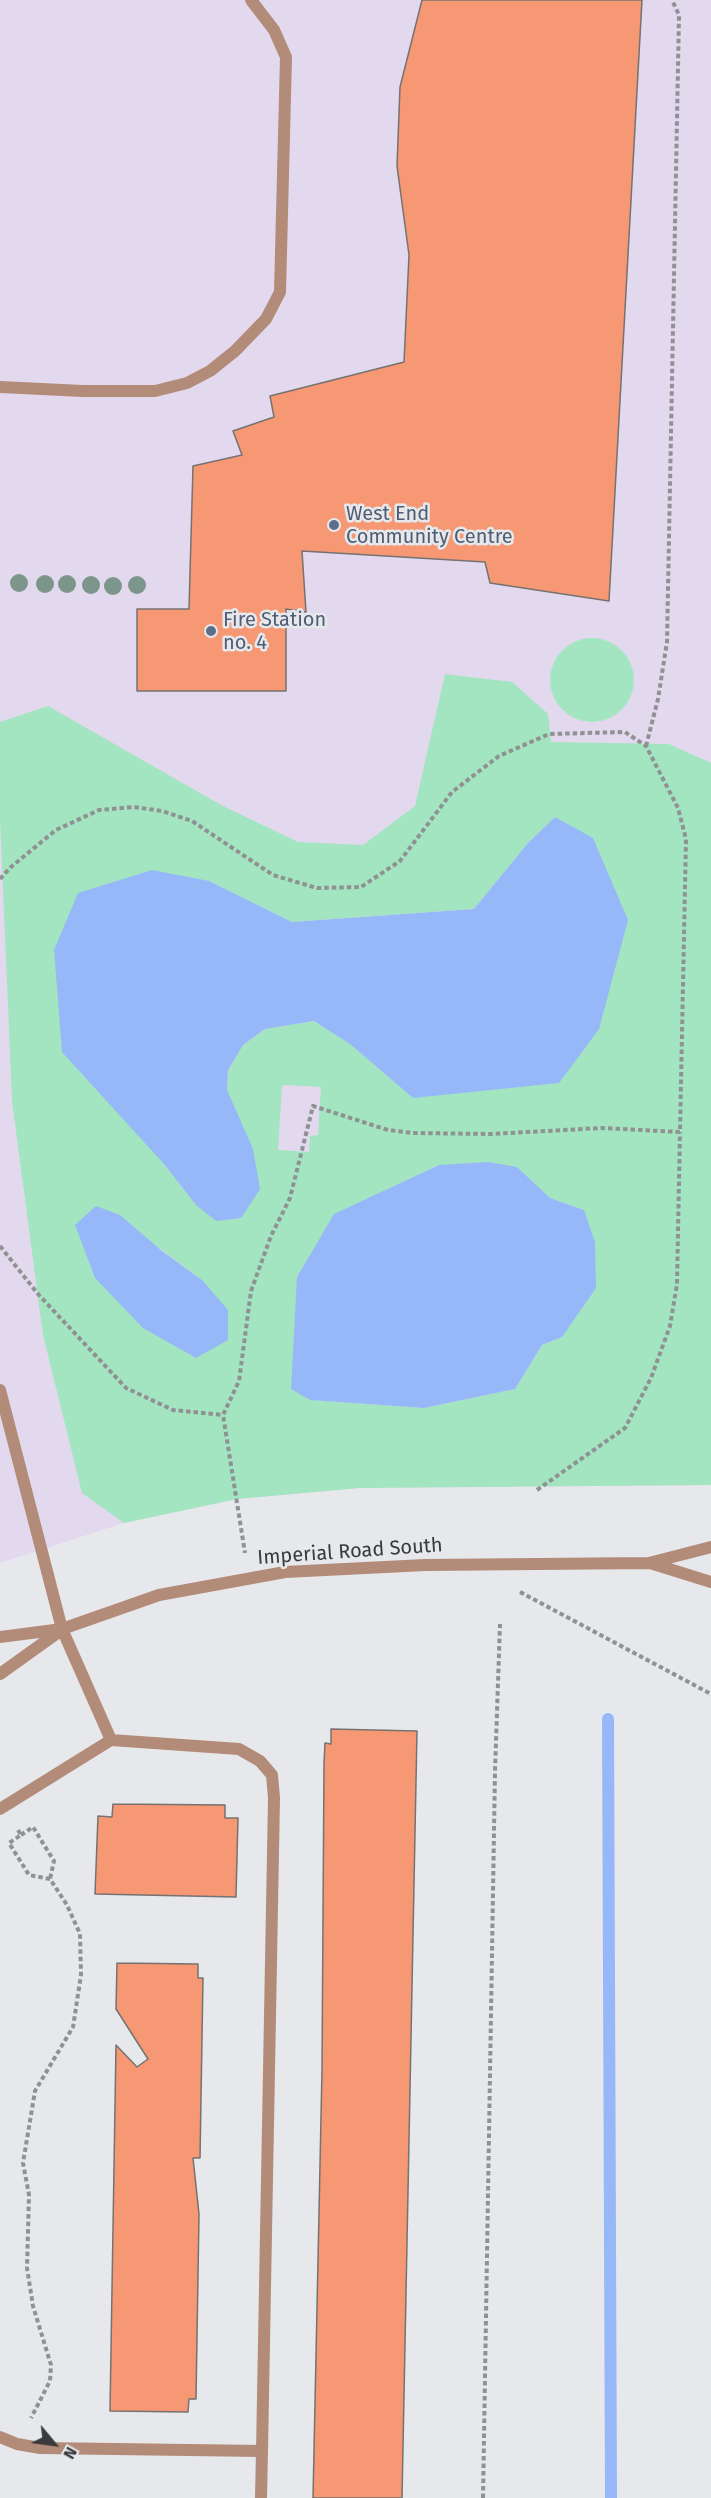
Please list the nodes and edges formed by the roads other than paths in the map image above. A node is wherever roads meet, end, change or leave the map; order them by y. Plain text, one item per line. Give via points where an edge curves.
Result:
1 (251, 0) edge
2 (0, 387) edge
3 (0, 1390) edge
4 (711, 1547) edge
5 (649, 1563) junction
6 (711, 1582) edge
7 (62, 1629) junction
8 (0, 1637) edge
9 (0, 1674) edge
10 (111, 1740) junction
11 (1, 1808) edge
12 (0, 2437) edge
13 (262, 2451) junction
14 (261, 2498) edge

1 - 2 street via 274,30 286,57 280,292 266,319 235,351 187,383 155,391
3 - 7 street
4 - 5 street, Imperial Road South
5 - 6 street, Imperial Road South
5 - 7 street, Imperial Road South via 425,1565 285,1572 159,1595
7 - 8 street, Imperial Road South
7 - 9 street, Imperial Road South
7 - 10 street
10 - 11 street
10 - 13 street via 239,1749 260,1761 272,1775
12 - 13 street via 40,2448
13 - 14 street

